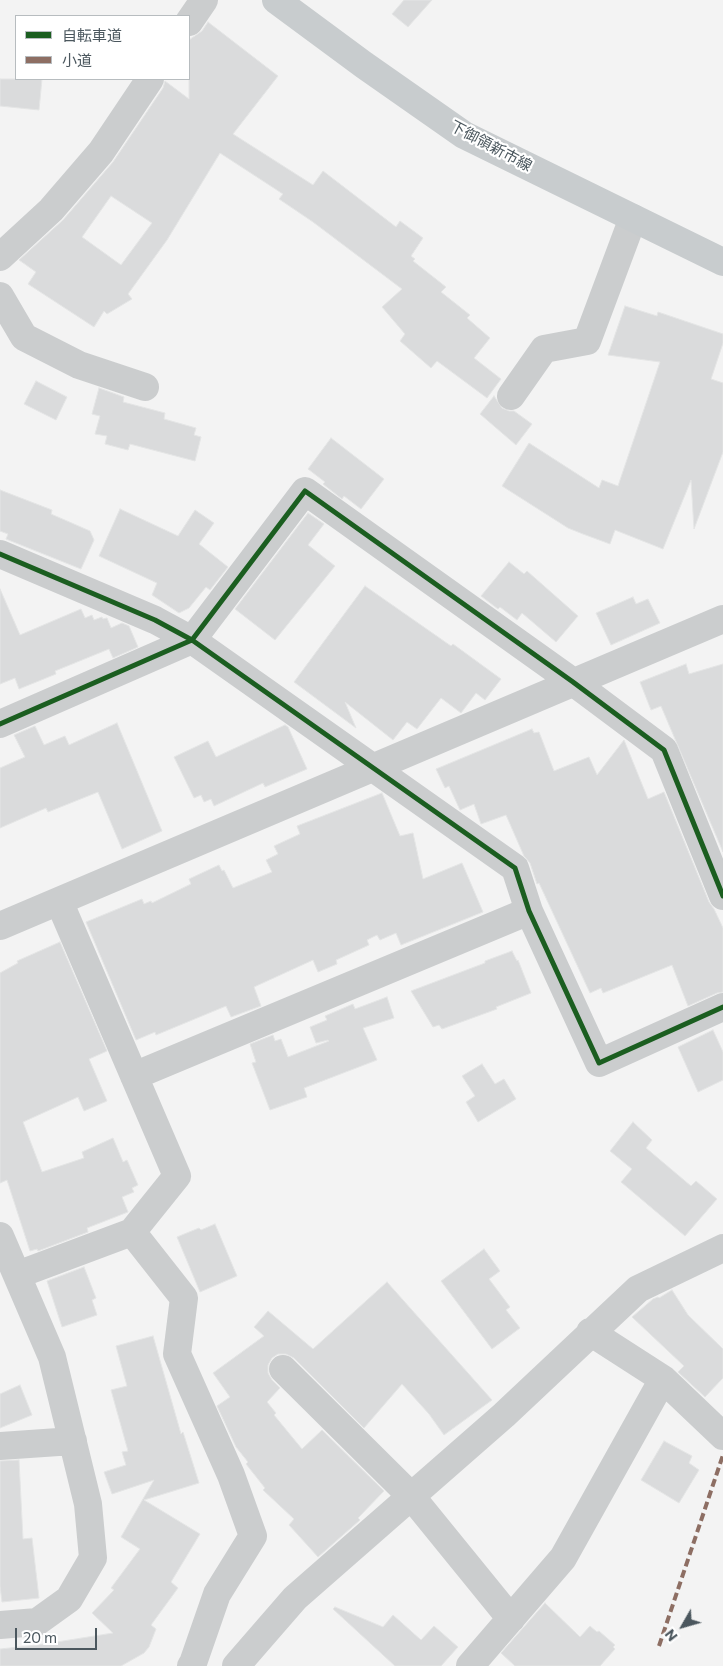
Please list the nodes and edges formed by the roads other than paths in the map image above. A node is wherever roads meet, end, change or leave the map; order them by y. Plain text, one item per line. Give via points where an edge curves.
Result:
1 (204, 0) edge
2 (276, 0) edge
3 (190, 21) edge
4 (149, 80) edge
5 (633, 218) junction
6 (0, 258) edge
7 (723, 262) edge
8 (0, 296) edge
9 (145, 387) dead end
10 (511, 396) dead end
11 (0, 554) edge
12 (723, 619) edge
13 (192, 640) junction
14 (573, 682) junction
15 (0, 724) edge
16 (373, 768) junction
17 (714, 846) edge
18 (723, 896) edge
19 (59, 901) junction
20 (529, 910) junction
21 (0, 926) edge
22 (723, 1007) edge
23 (134, 1076) junction
24 (132, 1232) junction
25 (0, 1236) edge
26 (723, 1248) edge
27 (17, 1275) junction
28 (590, 1332) junction
29 (283, 1368) dead end
30 (663, 1380) junction
31 (723, 1436) edge
32 (73, 1441) junction
33 (0, 1446) edge
34 (412, 1496) junction
35 (511, 1619) junction
36 (0, 1625) edge
37 (190, 1666) edge
38 (236, 1666) edge
39 (470, 1666) edge

1 - 3 street
2 - 5 main road, 下御領新市線 via 464,135
4 - 6 street via 101,152 51,210
5 - 7 main road, 下御領新市線
5 - 10 street via 587,342 544,348
8 - 9 street via 24,338 80,365
11 - 13 street via 155,620
12 - 14 street
13 - 14 street via 305,491
13 - 15 street
13 - 16 street
14 - 16 street
14 - 17 street via 664,750
16 - 19 street
16 - 20 street via 515,868
17 - 18 street
19 - 21 street
19 - 23 street
20 - 22 street via 599,1063
20 - 23 street
23 - 24 street via 177,1176
24 - 27 street
24 - 37 street via 184,1298 177,1354 231,1475 253,1536 217,1594
25 - 27 street
26 - 28 street via 638,1289
27 - 32 street via 52,1357
28 - 30 street
28 - 34 street via 504,1415
29 - 34 street
30 - 31 street
30 - 35 street via 563,1558
32 - 33 street
32 - 36 street via 88,1504 93,1558 68,1599 36,1622
34 - 35 street
34 - 38 street via 295,1598
35 - 39 street

